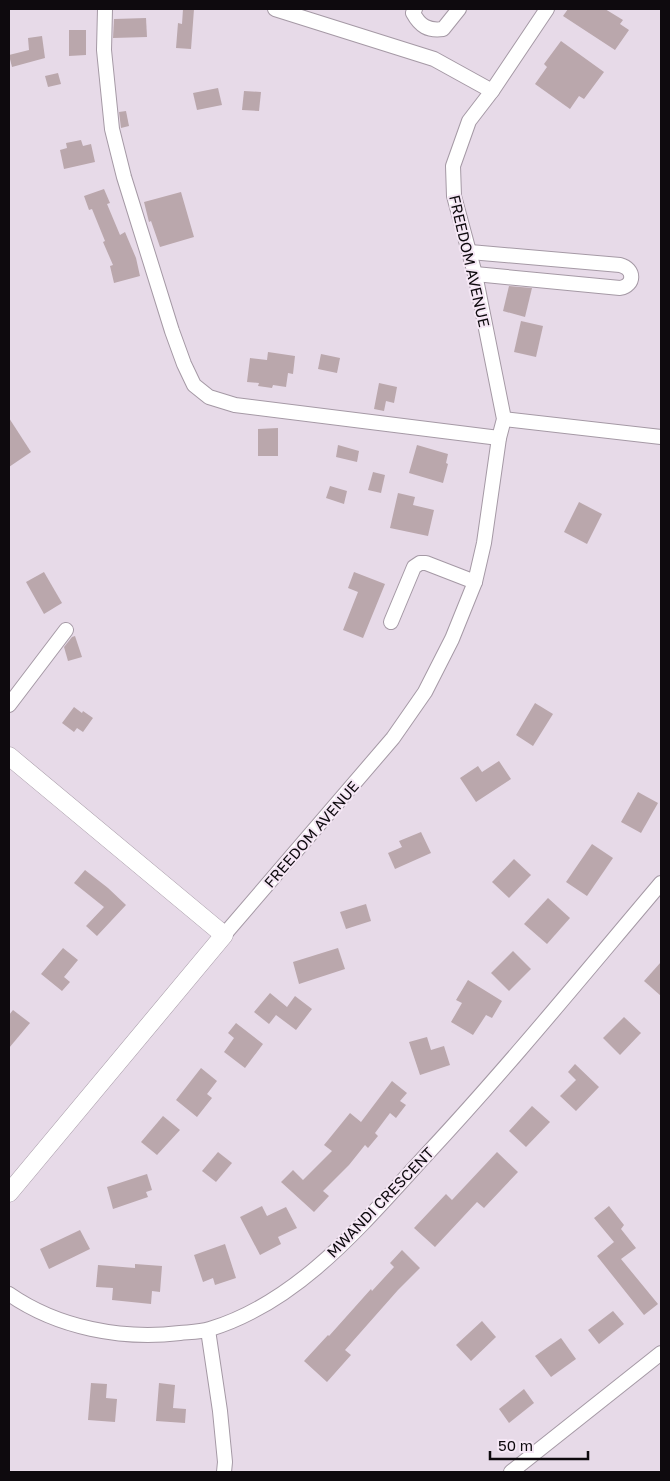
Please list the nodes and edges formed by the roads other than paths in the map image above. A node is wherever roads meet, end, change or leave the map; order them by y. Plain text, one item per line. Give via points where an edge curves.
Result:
1 (105, 9) edge
2 (276, 9) edge
3 (414, 9) edge
4 (459, 9) edge
5 (547, 9) edge
6 (492, 92) junction
7 (470, 252) junction
8 (475, 274) junction
9 (504, 419) junction
10 (661, 437) edge
11 (498, 438) junction
12 (474, 582) junction
13 (390, 622) dead end
14 (66, 630) dead end
15 (9, 705) edge
16 (9, 756) edge
17 (661, 883) edge
18 (224, 935) junction
19 (9, 1193) edge
20 (9, 1294) edge
21 (208, 1330) junction
22 (661, 1353) edge
23 (224, 1472) edge
24 (511, 1472) edge

1 - 11 street via 104,50 112,129 172,331 194,385 209,397 235,405
2 - 6 street via 434,59
3 - 4 street via 418,23 433,31 443,29
5 - 6 street, FREEDOM AVENUE
6 - 7 street, FREEDOM AVENUE via 469,121 453,166 454,196
7 - 8 street, FREEDOM AVENUE
7 - 8 street via 620,265 630,271 632,278 631,283 620,288
8 - 9 street, FREEDOM AVENUE
9 - 10 street
9 - 11 street, FREEDOM AVENUE
11 - 12 street, FREEDOM AVENUE via 484,543
12 - 13 street via 420,563 414,567
12 - 18 street, FREEDOM AVENUE via 452,639 425,692 393,738
14 - 15 street
16 - 18 main road
17 - 21 street, MWANDI CRESCENT via 470,1107 341,1245 301,1280 268,1302
18 - 19 main road, FREEDOM AVENUE
20 - 21 street, MWANDI CRESCENT via 54,1317 90,1329 167,1335
21 - 23 street via 220,1411
22 - 24 street

